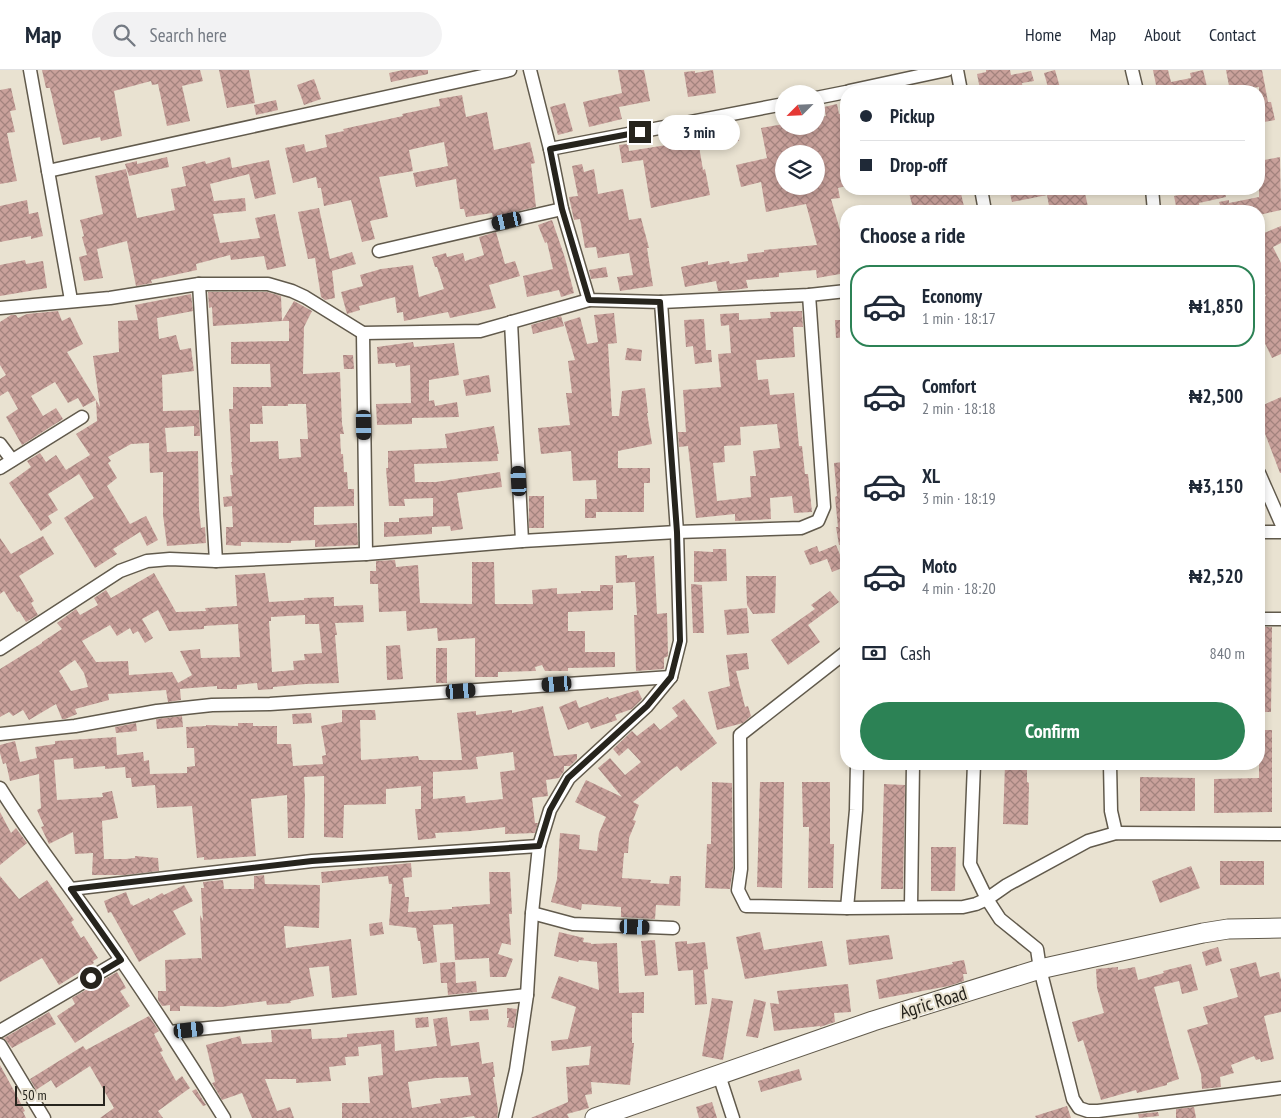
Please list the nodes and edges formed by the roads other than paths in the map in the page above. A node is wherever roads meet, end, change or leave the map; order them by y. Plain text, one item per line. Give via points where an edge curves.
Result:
1 (30, 70) edge
2 (510, 70) edge
3 (530, 70) edge
4 (947, 70) edge
5 (957, 70) edge
6 (1132, 70) edge
7 (880, 85) edge
8 (960, 85) edge
9 (1135, 85) edge
10 (840, 94) edge
11 (825, 96) edge
12 (775, 106) edge
13 (550, 149) junction
14 (48, 172) junction
15 (562, 209) junction
16 (380, 251) dead end
17 (199, 284) junction
18 (840, 292) edge
19 (809, 295) junction
20 (71, 300) junction
21 (589, 300) junction
22 (660, 302) junction
23 (0, 308) edge
24 (511, 322) junction
25 (363, 333) junction
26 (82, 417) dead end
27 (0, 444) edge
28 (12, 460) junction
29 (0, 468) edge
30 (1265, 487) edge
31 (1281, 523) edge
32 (677, 532) junction
33 (1265, 532) edge
34 (1281, 532) edge
35 (522, 541) junction
36 (366, 554) junction
37 (216, 561) junction
38 (1265, 619) edge
39 (1281, 619) edge
40 (0, 650) edge
41 (840, 657) edge
42 (671, 677) junction
43 (0, 734) edge
44 (857, 770) edge
45 (913, 770) edge
46 (974, 770) edge
47 (1110, 770) edge
48 (0, 788) edge
49 (1116, 833) junction
50 (1281, 834) edge
51 (539, 846) junction
52 (71, 889) junction
53 (987, 899) junction
54 (912, 906) junction
55 (847, 908) junction
56 (532, 913) junction
57 (672, 928) dead end
58 (1281, 928) edge
59 (121, 960) junction
60 (1040, 969) junction
61 (527, 995) junction
62 (0, 1031) edge
63 (170, 1032) junction
64 (0, 1045) edge
65 (719, 1075) junction
66 (1281, 1088) edge
67 (44, 1118) edge
68 (224, 1118) edge
69 (506, 1118) edge
70 (595, 1118) edge
71 (733, 1118) edge

1 - 14 street
2 - 14 street
3 - 13 street
4 - 7 street
5 - 8 street
6 - 9 street
10 - 11 street
12 - 13 street
13 - 15 street
14 - 20 street
15 - 16 street
15 - 21 street
17 - 20 street via 110,298
17 - 25 street via 249,283 282,287 326,309
17 - 37 street
18 - 19 street
19 - 22 street
19 - 32 street via 824,507 818,521 801,528
20 - 23 street
21 - 22 street
21 - 24 street
22 - 32 street
24 - 25 street via 480,332
24 - 35 street
25 - 36 street
26 - 28 street
27 - 28 street
28 - 29 street
30 - 31 street
32 - 35 street
32 - 42 street via 680,641
33 - 34 street
35 - 36 street
36 - 37 street
37 - 40 street via 170,558 147,561 120,571
38 - 39 street
41 - 55 street via 740,735 741,869 738,890 746,906
42 - 43 street via 270,704 212,705
42 - 51 street via 647,706 568,778 550,810
44 - 55 street
45 - 54 street
46 - 53 street via 970,864
47 - 49 street via 1111,811
48 - 52 street via 22,825
49 - 50 street
49 - 53 street via 1088,841 1007,884
51 - 52 street via 312,861
51 - 56 street
52 - 59 street
53 - 54 street via 963,906
53 - 60 street via 1000,919 1037,949
54 - 55 street
56 - 57 street via 573,924
56 - 61 street
58 - 60 street, Agric Road via 1203,933
59 - 62 street
59 - 63 street
60 - 65 street, Agric Road via 873,1021
60 - 66 street via 1073,1099 1079,1108 1098,1111
61 - 63 street
61 - 69 street
63 - 68 street
64 - 67 street
65 - 70 street, Agric Road
65 - 71 street

